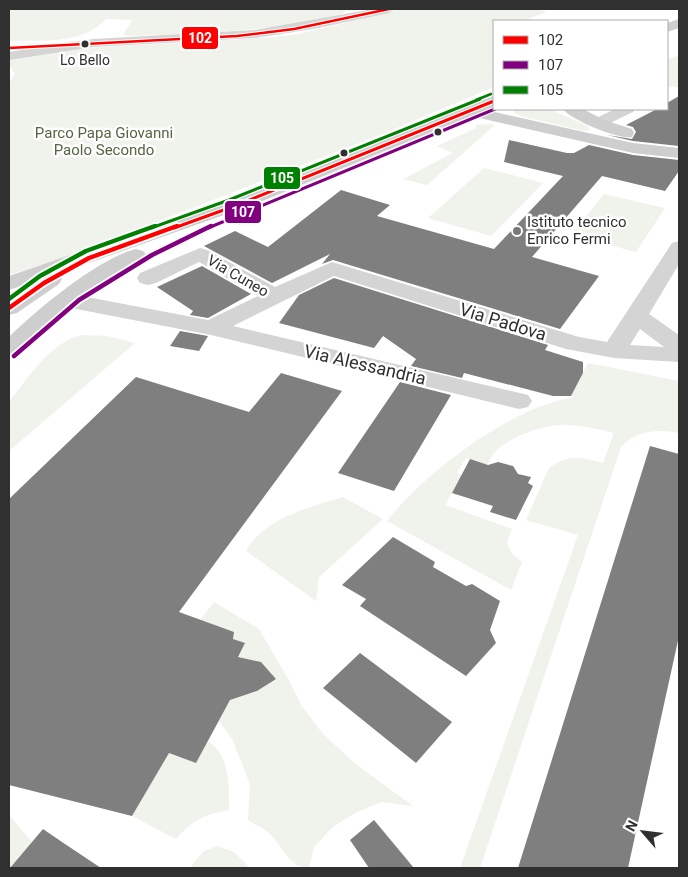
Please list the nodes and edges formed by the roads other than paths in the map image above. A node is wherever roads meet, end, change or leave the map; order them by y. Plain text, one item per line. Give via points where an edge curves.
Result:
1 (389, 9) edge
2 (95, 43) junction
3 (9, 48) edge
4 (9, 54) edge
5 (493, 101) edge
6 (573, 110) edge
7 (625, 110) edge
8 (469, 111) junction
9 (602, 124) junction
10 (588, 138) junction
11 (679, 153) edge
12 (232, 207) junction
13 (679, 247) edge
14 (89, 258) junction
15 (148, 278) dead end
16 (9, 283) edge
17 (274, 296) junction
18 (66, 300) junction
19 (9, 308) edge
20 (637, 316) junction
21 (211, 328) junction
22 (679, 346) edge
23 (9, 351) edge
24 (614, 351) junction
25 (679, 355) edge
26 (519, 401) dead end

1 - 2 street via 285,31
2 - 3 street
2 - 4 street
5 - 8 street
6 - 9 street
7 - 9 street
8 - 10 street
8 - 12 street
9 - 10 street via 605,134
9 - 11 street
10 - 11 street via 633,148
12 - 14 street
12 - 18 street via 108,270
13 - 20 street
14 - 16 street
14 - 19 street
15 - 17 street, Via Cuneo via 200,254
17 - 21 street
17 - 24 street, Via Padova via 332,268 575,344
18 - 21 street, Via Alessandria
18 - 23 street
20 - 22 street
20 - 24 street
21 - 26 street, Via Alessandria
24 - 25 street, Via Padova

